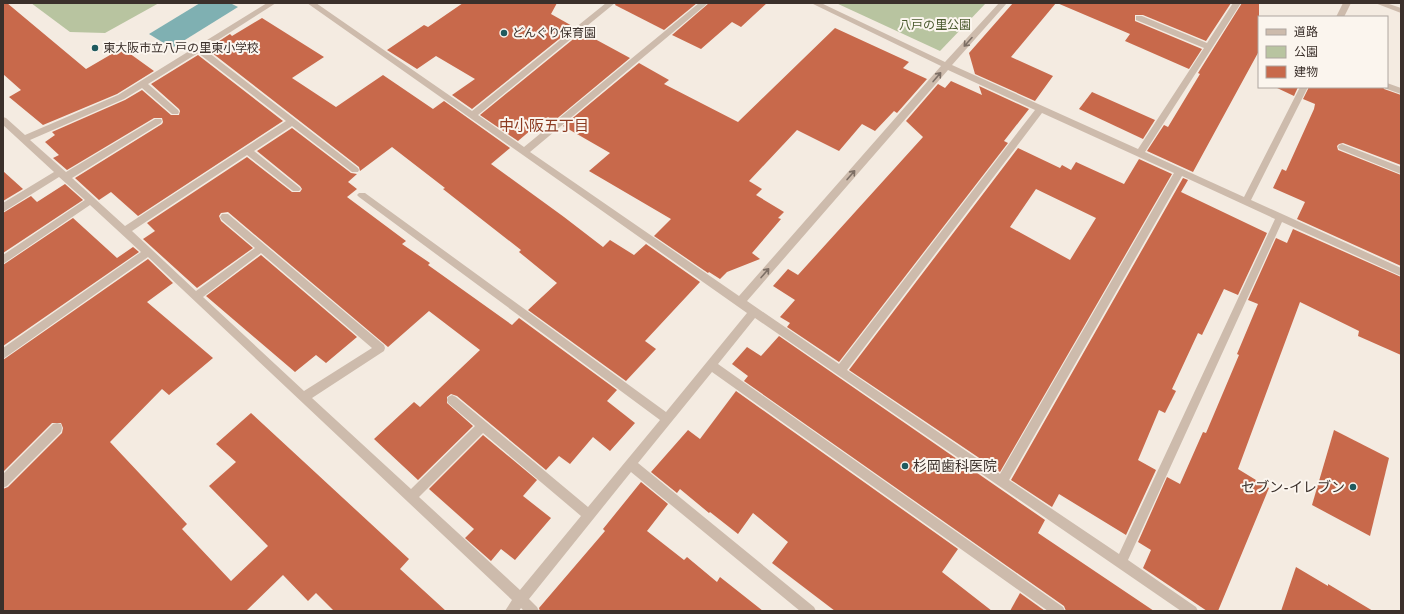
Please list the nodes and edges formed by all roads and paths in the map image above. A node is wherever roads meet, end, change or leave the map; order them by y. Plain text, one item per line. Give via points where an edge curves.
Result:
1 (272, 3) edge
2 (311, 3) edge
3 (611, 3) edge
4 (704, 3) edge
5 (815, 3) edge
6 (1003, 3) edge
7 (1236, 3) edge
8 (1347, 3) edge
9 (1379, 3) edge
10 (1401, 10) edge
11 (1340, 16) edge
12 (1139, 18) dead end
13 (1209, 47) junction
14 (198, 49) junction
15 (947, 66) junction
16 (142, 84) junction
17 (1388, 86) edge
18 (1303, 88) edge
19 (1401, 91) edge
20 (1041, 108) junction
21 (175, 112) dead end
22 (472, 115) junction
23 (3, 120) edge
24 (158, 122) dead end
25 (291, 122) junction
26 (24, 139) junction
27 (1342, 147) dead end
28 (247, 150) junction
29 (524, 152) junction
30 (1140, 153) junction
31 (355, 170) dead end
32 (1180, 171) junction
33 (1401, 171) edge
34 (63, 174) junction
35 (296, 189) dead end
36 (362, 195) dead end
37 (91, 200) junction
38 (1246, 201) junction
39 (3, 208) edge
40 (225, 217) dead end
41 (1280, 217) junction
42 (125, 231) junction
43 (261, 248) junction
44 (148, 252) junction
45 (3, 260) edge
46 (1401, 272) edge
47 (196, 296) junction
48 (740, 302) junction
49 (754, 312) junction
50 (3, 354) edge
51 (711, 365) junction
52 (840, 371) junction
53 (304, 397) junction
54 (452, 400) dead end
55 (667, 419) junction
56 (482, 426) junction
57 (57, 428) dead end
58 (630, 464) junction
59 (3, 482) edge
60 (1002, 482) junction
61 (411, 497) junction
62 (589, 516) junction
63 (1121, 563) junction
64 (520, 600) junction
65 (511, 611) edge
66 (533, 611) edge
67 (810, 611) edge
68 (1059, 611) edge
69 (1192, 611) edge

1 - 14 street
2 - 22 street
3 - 22 street
4 - 29 street
5 - 15 street
6 -> 15 street
7 - 13 street
8 - 11 street
9 - 10 street
12 - 13 street
13 - 30 street
14 - 16 street
14 - 25 street
15 - 20 street
48 -> 15 street
16 - 21 street
16 - 26 street via 121,96
17 - 19 street
18 - 38 street
20 - 30 street
20 - 52 street
22 - 29 street
23 - 26 street
24 - 34 street
25 - 28 street
25 - 31 street
26 - 34 street
27 - 33 street
28 - 35 street
28 - 42 street
29 - 48 street
30 - 32 street
32 - 38 street
32 - 60 street
34 - 37 street
34 - 39 street
36 - 55 street
37 - 42 street
37 - 45 street
38 - 41 street
40 - 43 street
41 - 46 street
41 - 63 street
42 - 44 street
43 - 47 street
43 - 53 street via 380,348
44 - 47 street
44 - 50 street
47 - 53 street
48 - 49 street
49 - 51 street
49 - 52 street
51 - 55 street
51 - 68 street
52 - 60 street
53 - 61 street
54 - 56 street
55 - 58 street
56 - 61 street
56 - 62 street
57 - 59 street
58 - 62 street
58 - 67 street
60 - 63 street
61 - 64 street
62 - 64 street
63 - 69 street
64 - 65 street
64 - 66 street

